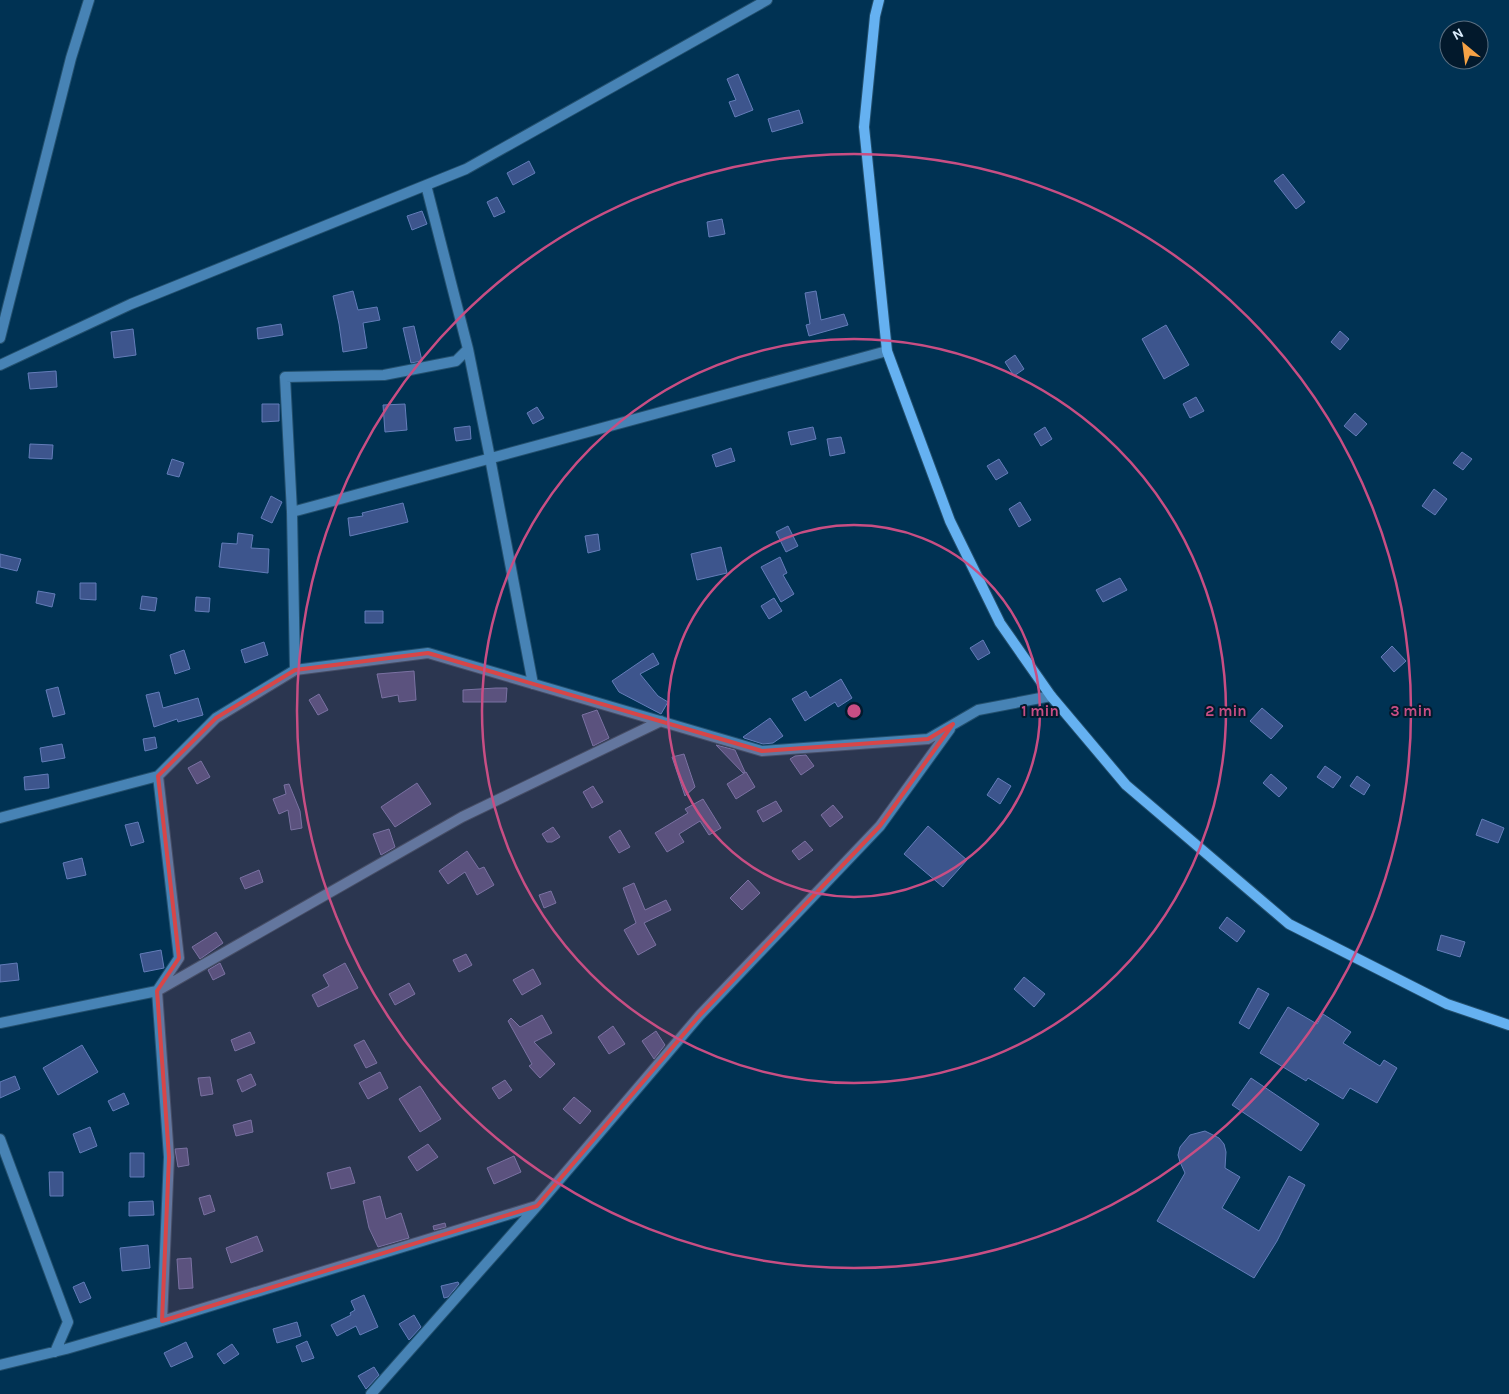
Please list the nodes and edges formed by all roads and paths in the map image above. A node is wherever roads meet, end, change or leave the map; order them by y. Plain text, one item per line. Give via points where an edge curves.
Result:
1 (89, 0) edge
2 (767, 0) edge
3 (879, 0) edge
4 (426, 185) junction
5 (0, 338) edge
6 (468, 349) junction
7 (887, 352) junction
8 (0, 365) edge
9 (490, 458) junction
10 (292, 512) junction
11 (295, 670) junction
12 (532, 684) junction
13 (1051, 696) junction
14 (661, 721) junction
15 (953, 724) junction
16 (158, 776) junction
17 (0, 818) edge
18 (157, 991) junction
19 (0, 1023) edge
20 (1509, 1025) edge
21 (0, 1139) edge
22 (537, 1206) junction
23 (162, 1321) junction
24 (55, 1352) junction
25 (0, 1365) edge
26 (371, 1394) edge

1 - 5 street via 71,58
2 - 4 street via 466,169
3 - 7 main road via 864,127
4 - 6 street
4 - 8 street via 131,304
6 - 9 street
6 - 10 street via 456,361 384,375 285,377
7 - 9 street
7 - 13 main road via 950,521 1000,622
9 - 10 street
9 - 12 street
10 - 11 street
11 - 12 street via 428,653
11 - 16 street via 216,718
12 - 14 street
13 - 15 street via 978,710
13 - 20 main road via 1126,785 1288,924 1447,1004
14 - 15 street via 762,751 928,739
14 - 18 street via 462,817
15 - 22 street via 880,826 700,1015
16 - 17 street
16 - 18 street via 179,958
18 - 19 street
18 - 23 street via 169,1157
21 - 24 street via 68,1322
22 - 23 street
22 - 26 street
23 - 24 street
24 - 25 street

